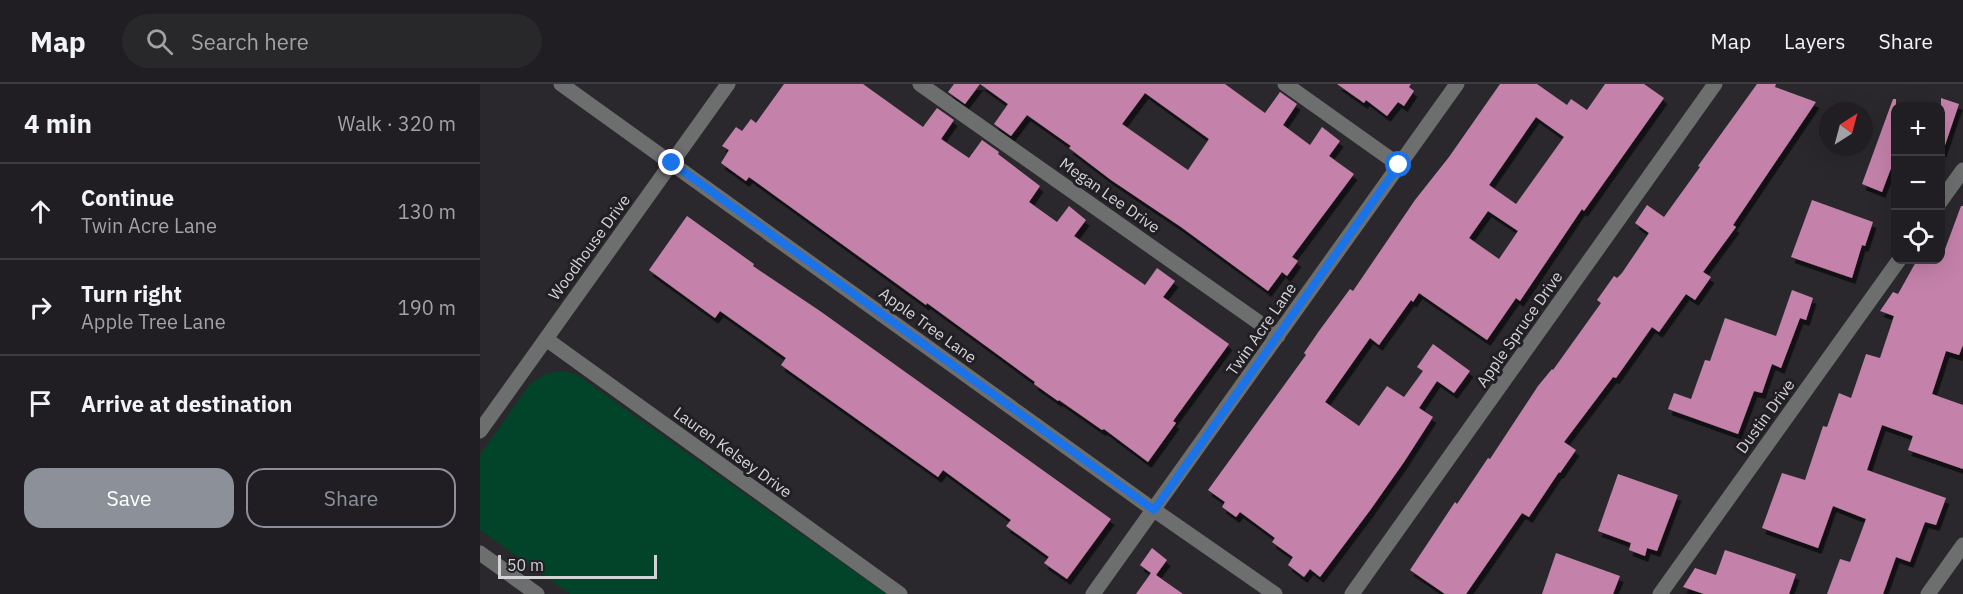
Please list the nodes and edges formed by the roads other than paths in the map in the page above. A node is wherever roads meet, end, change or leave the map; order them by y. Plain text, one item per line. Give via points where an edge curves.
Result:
1 (561, 84) edge
2 (728, 84) edge
3 (920, 84) edge
4 (1285, 84) edge
5 (1457, 84) edge
6 (1714, 84) edge
7 (672, 163) junction
8 (1399, 165) junction
9 (1963, 170) edge
10 (1945, 196) edge
11 (1896, 264) edge
12 (1278, 336) junction
13 (546, 339) junction
14 (480, 431) edge
15 (1154, 510) junction
16 (1963, 545) edge
17 (480, 553) edge
18 (537, 594) edge
19 (900, 594) edge
20 (1094, 594) edge
21 (1275, 594) edge
22 (1352, 594) edge
23 (1660, 594) edge
24 (1928, 594) edge

1 - 7 street, Apple Tree Lane
2 - 7 street, Woodhouse Drive
3 - 12 street, Megan Lee Drive
4 - 8 street
5 - 8 street, Twin Acre Lane
6 - 22 street, Apple Spruce Drive
7 - 13 street, Woodhouse Drive
7 - 15 street, Apple Tree Lane
8 - 12 street, Twin Acre Lane
9 - 10 street
11 - 23 street, Dustin Drive
12 - 15 street, Twin Acre Lane
13 - 14 street, Woodhouse Drive
13 - 19 street, Lauren Kelsey Drive
15 - 20 street, Twin Acre Lane
15 - 21 street, Apple Tree Lane
16 - 24 street
17 - 18 street

